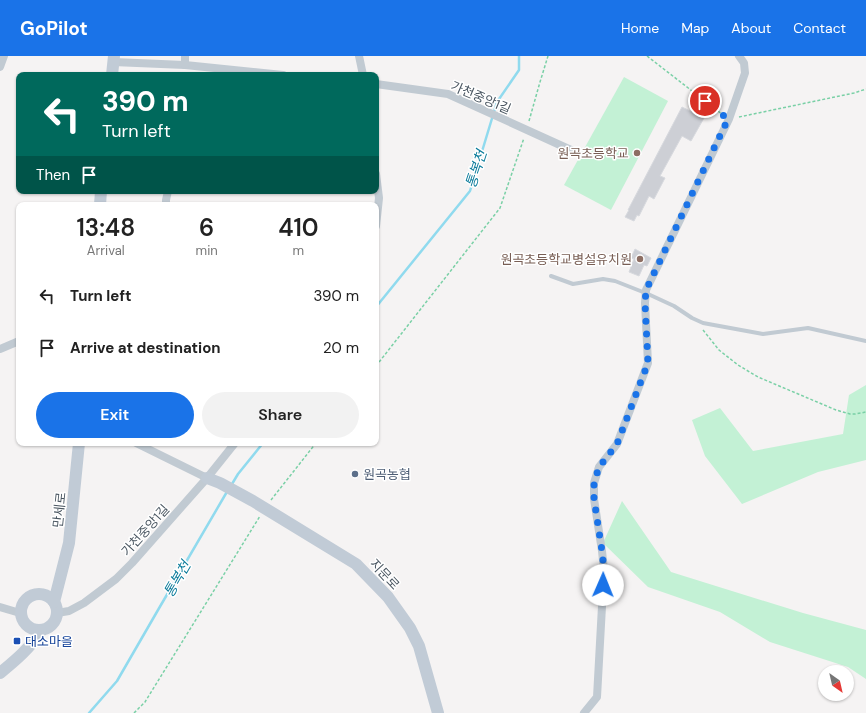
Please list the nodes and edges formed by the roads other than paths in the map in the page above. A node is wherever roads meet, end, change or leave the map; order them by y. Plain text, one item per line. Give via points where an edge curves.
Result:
1 (4, 56) edge
2 (186, 56) edge
3 (360, 56) edge
4 (739, 56) edge
5 (114, 59) edge
6 (185, 65) junction
7 (0, 67) edge
8 (112, 72) edge
9 (246, 72) edge
10 (363, 72) edge
11 (379, 84) edge
12 (571, 150) dead end
13 (552, 276) dead end
14 (646, 294) junction
15 (866, 341) edge
16 (16, 343) edge
17 (0, 349) edge
18 (79, 446) edge
19 (142, 446) edge
20 (233, 446) edge
21 (207, 478) junction
22 (52, 603) junction
23 (0, 607) edge
24 (20, 612) junction
25 (29, 628) junction
26 (41, 630) junction
27 (24, 651) junction
28 (0, 673) edge
29 (438, 713) edge
30 (584, 713) edge

1 - 7 street
2 - 6 street
3 - 10 street
4 - 14 street via 744,63 745,73 728,119
5 - 6 street
5 - 8 main road
6 - 9 street
11 - 12 street, 가천중앙1길 via 448,94
13 - 14 lane via 573,284 603,279 615,281
14 - 15 lane via 674,306 703,323 763,334 808,328
14 - 30 street via 648,363 617,444 599,467 594,483 604,570 597,697
16 - 17 street
18 - 22 main road, 만세로 via 69,543
19 - 21 street
20 - 21 street, 가천중앙1길
21 - 22 street, 가천중앙1길 via 116,579 69,611
21 - 29 main road, 지문로 via 253,501 356,564 388,597 410,628 419,646
22 - 24 main road via 39,594 33,595 24,602
22 - 26 main road via 56,619 47,629
23 - 24 street
24 - 25 main road via 24,624
25 - 26 main road
25 - 27 main road
26 - 27 main road via 34,642
27 - 28 main road

